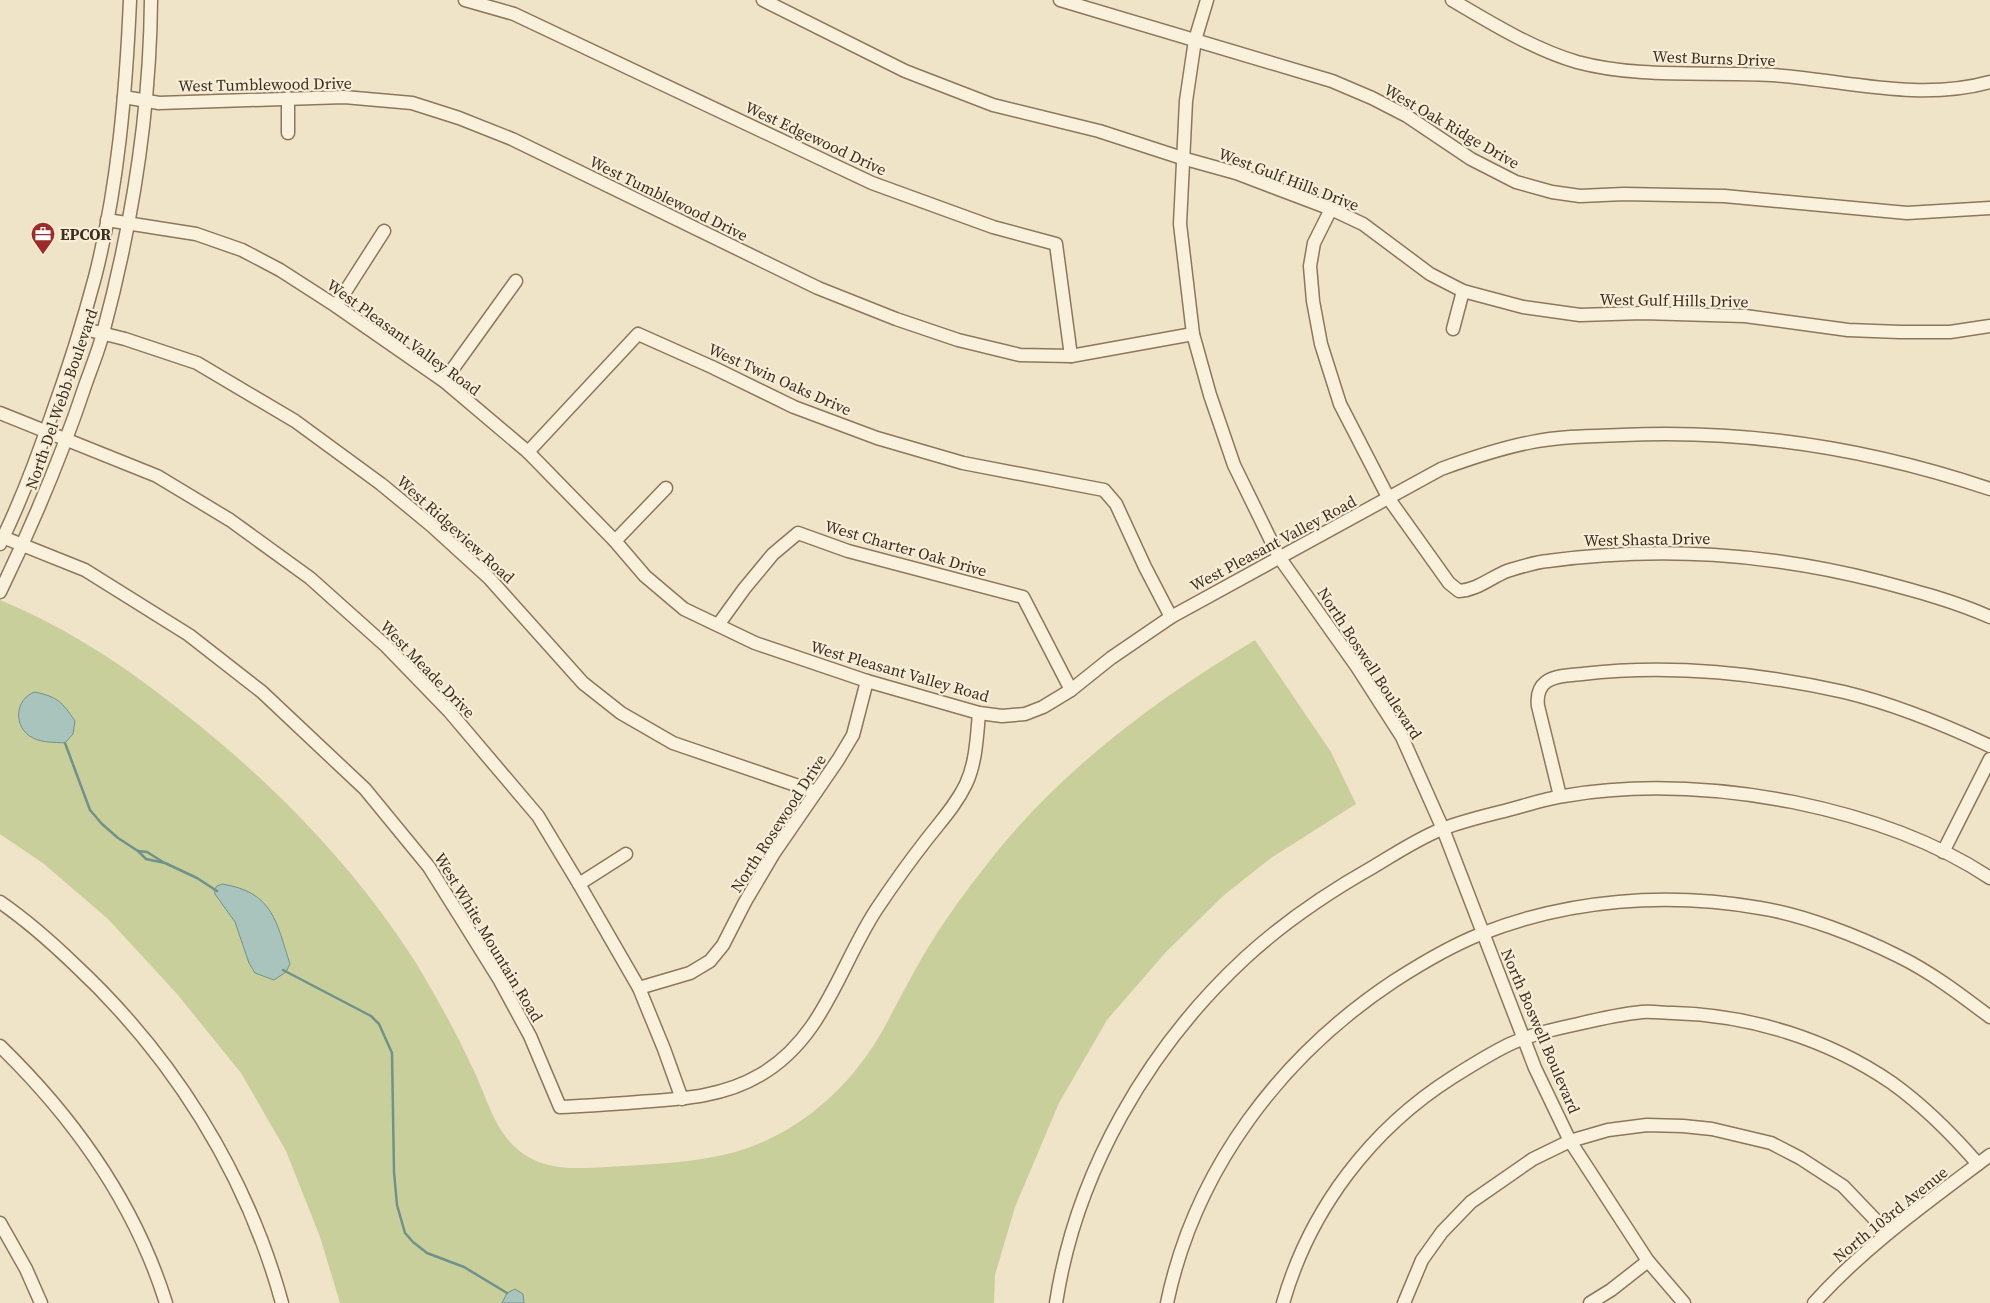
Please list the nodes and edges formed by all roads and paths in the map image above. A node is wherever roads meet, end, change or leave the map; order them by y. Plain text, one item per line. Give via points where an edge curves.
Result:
1 (130, 0) edge
2 (151, 0) edge
3 (465, 0) edge
4 (763, 0) edge
5 (1060, 0) edge
6 (1207, 0) edge
7 (1452, 0) edge
8 (1195, 40) junction
9 (1990, 82) edge
10 (124, 98) junction
11 (288, 98) junction
12 (146, 100) junction
13 (288, 133) dead end
14 (1182, 158) junction
15 (1331, 208) junction
16 (1990, 208) edge
17 (106, 220) junction
18 (127, 224) junction
19 (384, 231) dead end
20 (516, 281) dead end
21 (1463, 291) junction
22 (336, 306) junction
23 (1990, 326) edge
24 (81, 328) junction
25 (1453, 329) dead end
26 (103, 334) junction
27 (1193, 334) junction
28 (1071, 356) junction
29 (444, 381) junction
30 (0, 413) edge
31 (46, 431) junction
32 (67, 440) junction
33 (528, 452) junction
34 (666, 488) dead end
35 (1990, 489) edge
36 (1389, 499) junction
37 (1, 539) edge
38 (615, 541) junction
39 (22, 546) junction
40 (1279, 557) junction
41 (0, 592) edge
42 (1171, 617) junction
43 (1990, 617) edge
44 (718, 625) junction
45 (867, 681) junction
46 (1071, 690) junction
47 (979, 713) junction
48 (1990, 746) edge
49 (1990, 759) edge
50 (816, 792) junction
51 (1560, 796) junction
52 (1443, 829) junction
53 (1944, 852) junction
54 (626, 854) dead end
55 (1990, 878) edge
56 (579, 884) junction
57 (0, 902) edge
58 (1483, 933) junction
59 (638, 988) junction
60 (1990, 1017) edge
61 (1523, 1039) junction
62 (0, 1046) edge
63 (682, 1099) junction
64 (1570, 1141) junction
65 (1990, 1154) edge
66 (1978, 1164) junction
67 (0, 1223) edge
68 (1888, 1232) junction
69 (1648, 1261) junction
70 (41, 1303) edge
71 (166, 1303) edge
72 (282, 1303) edge
73 (1056, 1303) edge
74 (1167, 1303) edge
75 (1284, 1303) edge
76 (1404, 1303) edge
77 (1590, 1303) edge
78 (1684, 1303) edge
79 (1814, 1303) edge

1 - 10 street, North Del Webb Boulevard
2 - 12 street, North Del Webb Boulevard
3 - 28 street, West Edgewood Drive via 514,14 872,183 993,227 1056,244
4 - 14 street, West Gulf Hills Drive via 905,71 993,105 1099,131
5 - 8 street, West Oak Ridge Drive
6 - 8 street, North Boswell Boulevard
7 - 9 street, West Burns Drive via 1539,48 1577,62 1630,72 1774,75 1929,92
8 - 14 street, North Boswell Boulevard
8 - 16 street, West Oak Ridge Drive via 1332,81 1407,116 1471,159 1516,182 1552,192 1580,196 1724,196 1907,213
10 - 12 street, West Tumblewood Drive
10 - 17 street, North Del Webb Boulevard
11 - 12 street, West Tumblewood Drive via 159,103
11 - 13 street
11 - 28 street, West Tumblewood Drive via 344,97 412,103 459,118 512,139 818,288 896,319 958,340 1020,355
12 - 18 street, North Del Webb Boulevard
14 - 15 street, West Gulf Hills Drive via 1236,173
14 - 27 street, North Boswell Boulevard via 1180,224
15 - 21 street, West Gulf Hills Drive via 1363,224 1430,274
15 - 36 street, West Shasta Drive via 1314,243 1310,266 1321,344 1340,404
17 - 18 street, West Pleasant Valley Road
17 - 24 street, North Del Webb Boulevard
18 - 22 street, West Pleasant Valley Road via 196,234 242,250
18 - 26 street, North Del Webb Boulevard
19 - 22 street
20 - 29 street
21 - 23 street, West Gulf Hills Drive via 1523,307 1580,315 1745,316 1848,330 1900,332 1950,332
21 - 25 street
22 - 29 street, West Pleasant Valley Road
24 - 26 street, West Ridgeview Road
24 - 31 street, North Del Webb Boulevard
26 - 32 street, North Del Webb Boulevard
26 - 50 street, West Ridgeview Road via 198,363 295,421 382,484 489,578 583,683 621,713 673,743
27 - 28 street, West Tumblewood Drive
27 - 40 street, North Boswell Boulevard via 1234,465
29 - 33 street, West Pleasant Valley Road
30 - 31 street, West Meade Drive
31 - 32 street, West Meade Drive
31 - 37 street, North Del Webb Boulevard via 24,492
32 - 39 street, North Del Webb Boulevard
32 - 56 street, West Meade Drive via 157,476 230,520 310,578 386,646 449,711 538,816
33 - 38 street, West Pleasant Valley Road
33 - 42 street, West Twin Oaks Drive via 638,334 794,407 878,438 964,462 1104,490 1116,504
34 - 38 street
35 - 36 street, West Pleasant Valley Road via 1802,442 1704,434 1643,434 1534,442 1480,455 1441,469
36 - 40 street, West Pleasant Valley Road
36 - 43 street, West Shasta Drive via 1449,583 1459,591 1471,590 1508,571 1544,561 1612,553 1689,552 1822,568 1938,598
37 - 39 street, West White Mountain Road
38 - 44 street, West Pleasant Valley Road via 645,576 684,609
39 - 41 street, North Del Webb Boulevard
39 - 63 street, West White Mountain Road via 85,570 189,635 262,692 366,789 429,867 499,979 530,1036 560,1107
40 - 42 street, West Pleasant Valley Road
40 - 52 street, North Boswell Boulevard via 1402,737
42 - 46 street, West Pleasant Valley Road via 1110,658
44 - 45 street, West Pleasant Valley Road via 755,643
44 - 46 street, West Charter Oak Drive via 773,554 798,533 848,551 1024,597
45 - 47 street, West Pleasant Valley Road
45 - 50 street, North Rosewood Drive via 853,735
46 - 47 street, West Pleasant Valley Road via 1025,714
47 - 63 street, West White Mountain Road via 976,748 968,782 956,804 875,911 810,1031 779,1062 760,1075 715,1094
48 - 51 street via 1888,705 1798,683 1746,675 1670,671 1557,677 1542,686 1538,706
49 - 53 street
50 - 59 street, North Rosewood Drive via 774,853 723,944 710,961 690,973
51 - 52 street
51 - 53 street via 1639,789 1742,794 1813,806 1898,833
52 - 58 street, North Boswell Boulevard
52 - 73 street via 1312,904 1247,956 1173,1037 1128,1105 1106,1146 1070,1241
53 - 55 street
54 - 56 street
56 - 59 street, West Meade Drive
57 - 72 street via 57,948 107,995 165,1064 230,1168 255,1223
58 - 60 street via 1555,912 1625,900 1696,900 1762,908 1856,937 1900,956
58 - 61 street, North Boswell Boulevard
58 - 74 street via 1427,959 1340,1020 1299,1058 1267,1094 1238,1133 1202,1198 1181,1250
59 - 63 street, West Meade Drive
61 - 64 street, North Boswell Boulevard
61 - 66 street via 1597,1019 1643,1012 1698,1014 1751,1021 1807,1038 1892,1083 1930,1114
61 - 75 street via 1432,1090 1372,1144 1328,1202 1305,1244
62 - 71 street via 74,1127 107,1176 136,1227
64 - 68 street via 1608,1130 1647,1125 1712,1129 1771,1143 1843,1186
64 - 69 street, North Boswell Boulevard
64 - 76 street via 1533,1159 1471,1202 1442,1232 1422,1260
65 - 66 street, North 103rd Avenue
66 - 68 street, North 103rd Avenue
67 - 70 street
68 - 79 street, North 103rd Avenue via 1834,1280
69 - 77 street
69 - 78 street, North Boswell Boulevard

